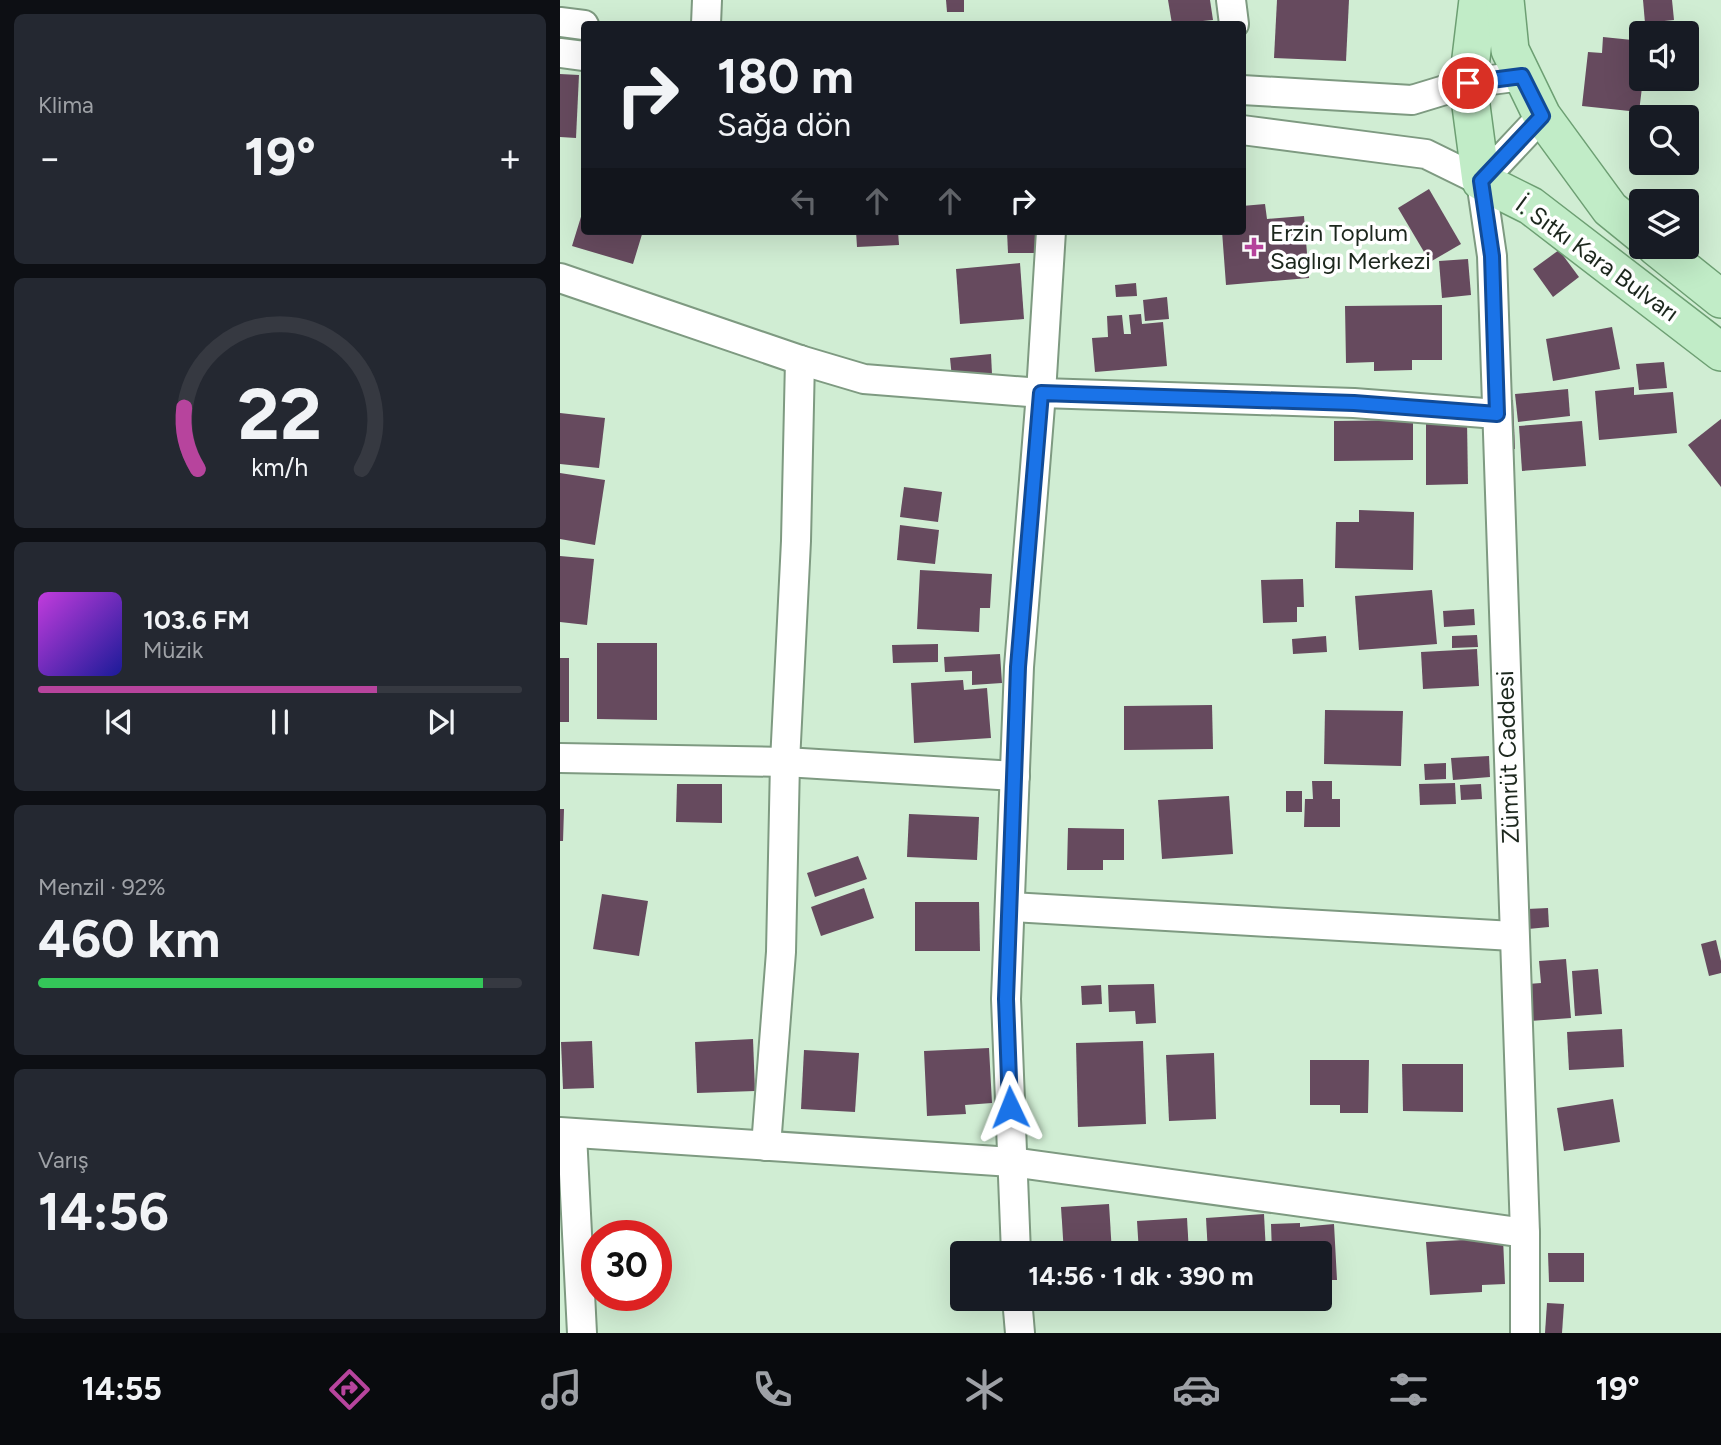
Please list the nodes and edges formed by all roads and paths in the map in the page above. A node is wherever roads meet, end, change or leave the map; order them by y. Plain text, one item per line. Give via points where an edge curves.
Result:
1 (707, 0) edge
2 (1231, 0) edge
3 (1478, 0) edge
4 (1505, 0) edge
5 (706, 21) edge
6 (1234, 21) edge
7 (560, 22) edge
8 (581, 25) edge
9 (560, 53) edge
10 (581, 56) edge
11 (1522, 76) junction
12 (1468, 83) junction
13 (1246, 89) edge
14 (1542, 116) junction
15 (1246, 131) edge
16 (1481, 181) junction
17 (1629, 224) edge
18 (1051, 235) edge
19 (1671, 259) edge
20 (560, 278) edge
21 (1721, 299) edge
22 (1721, 352) edge
23 (800, 360) junction
24 (1041, 393) junction
25 (1497, 414) junction
26 (560, 758) edge
27 (785, 762) junction
28 (1015, 776) junction
29 (1010, 907) junction
30 (1513, 936) junction
31 (566, 1133) edge
32 (766, 1146) junction
33 (1012, 1161) junction
34 (1525, 1233) junction
35 (1015, 1241) edge
36 (1018, 1311) edge
37 (582, 1333) edge
38 (1020, 1333) edge
39 (1525, 1333) edge

1 - 5 street
2 - 6 street
3 - 12 main road
4 - 11 main road, İ. Sıtkı Kara Bulvarı via 1510,50
7 - 8 street
9 - 10 street
11 - 12 street
11 - 14 main road, İ. Sıtkı Kara Bulvarı
12 - 13 street via 1412,100
12 - 16 main road
14 - 16 street
14 - 17 main road, İ. Sıtkı Kara Bulvarı via 1610,209
15 - 16 street via 1426,154
16 - 22 main road, İ. Sıtkı Kara Bulvarı via 1531,206
16 - 25 street, Zümrüt Caddesi via 1492,256
18 - 24 street
19 - 21 main road, İ. Sıtkı Kara Bulvarı
20 - 23 street
23 - 24 street via 864,379
23 - 27 street
24 - 25 street via 1354,403
24 - 28 street via 1018,667
25 - 30 street, Zümrüt Caddesi
26 - 27 street
27 - 28 street
27 - 32 street via 781,952
28 - 29 street
29 - 30 street
29 - 33 street via 1006,999
30 - 34 street, Zümrüt Caddesi
31 - 32 street
31 - 37 street
32 - 33 street
33 - 34 street
33 - 35 street
34 - 39 street, Zümrüt Caddesi
36 - 38 street

